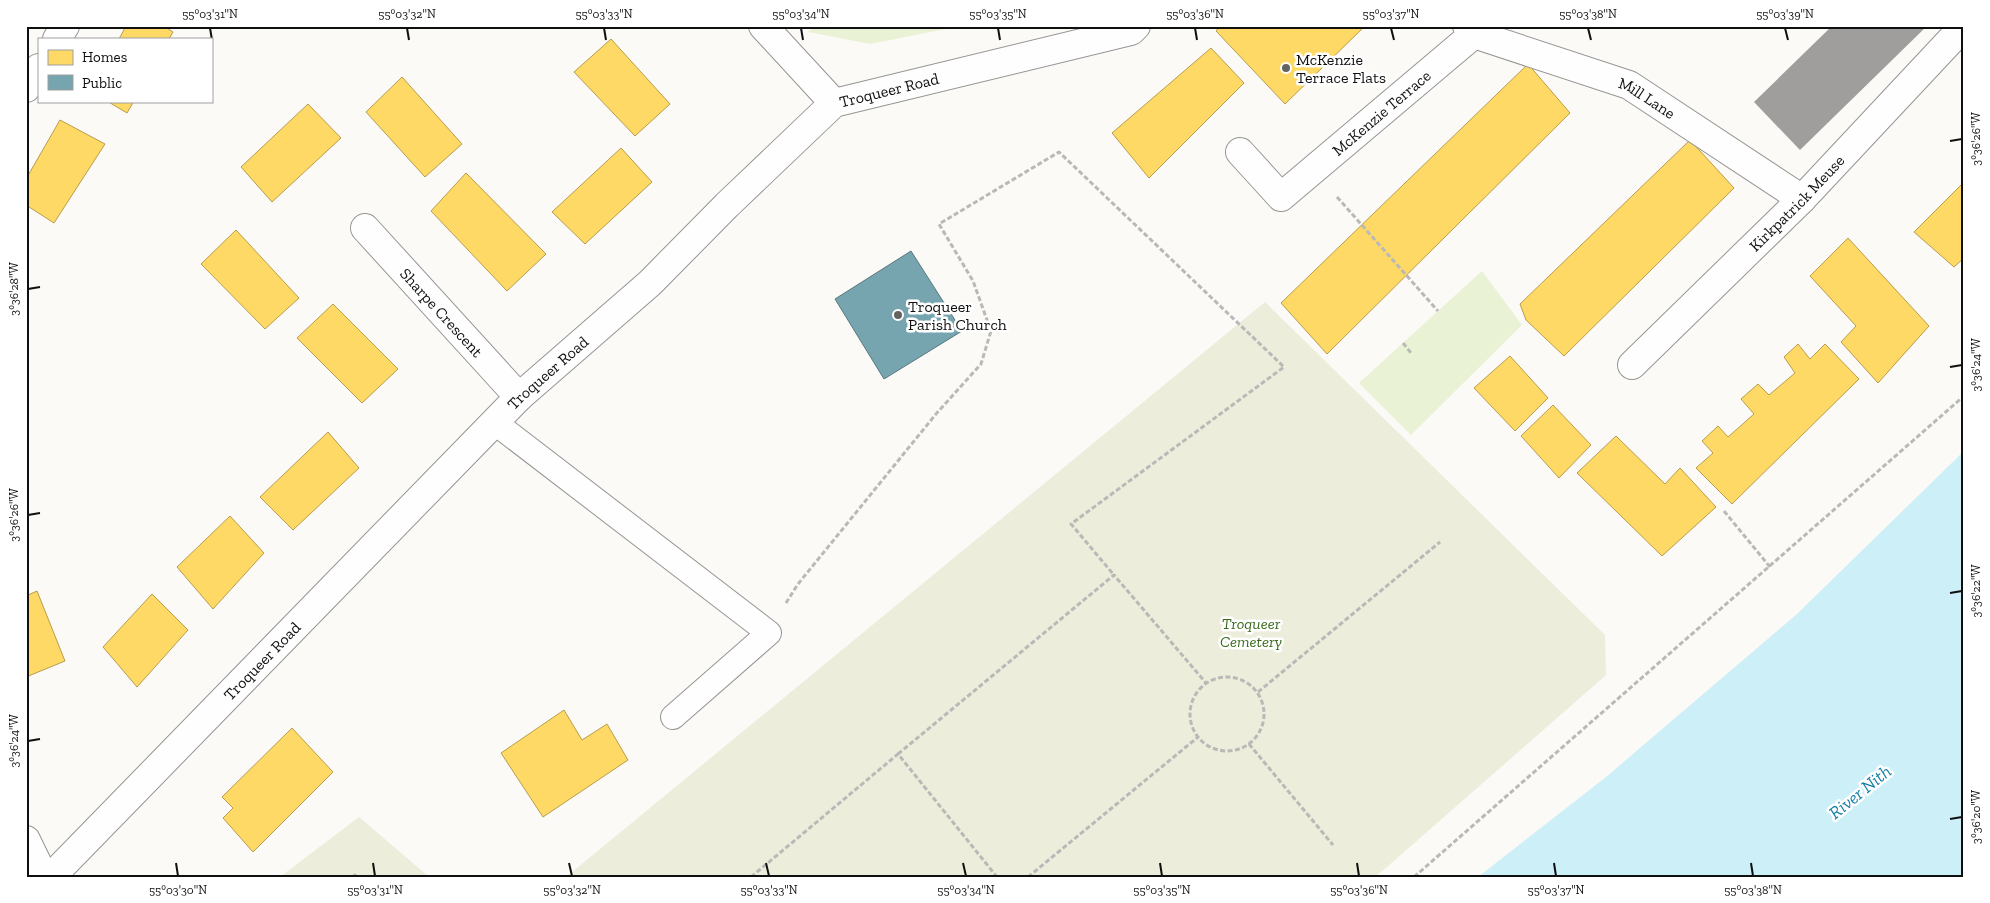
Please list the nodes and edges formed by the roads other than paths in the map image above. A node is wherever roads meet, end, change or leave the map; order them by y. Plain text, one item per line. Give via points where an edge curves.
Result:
1 (65, 26) edge
2 (763, 26) edge
3 (1136, 26) edge
4 (1470, 30) edge
5 (1959, 30) edge
6 (58, 38) edge
7 (834, 103) junction
8 (1240, 152) dead end
9 (1802, 199) junction
10 (365, 228) dead end
11 (1632, 365) dead end
12 (519, 397) junction
13 (494, 422) junction
14 (673, 717) dead end
15 (26, 840) edge
16 (44, 877) edge
17 (51, 877) edge

1 - 6 street
2 - 7 street
3 - 7 street, Troqueer Road via 1131,30
4 - 8 street, McKenzie Terrace via 1281,197
4 - 9 street, Mill Lane via 1630,85
5 - 9 street, Kirkpatrick Meuse
7 - 12 street, Troqueer Road via 650,283
9 - 11 street, Kirkpatrick Meuse
10 - 12 street, Sharpe Crescent
12 - 13 street, Troqueer Road
13 - 14 lane via 769,633
13 - 17 street, Troqueer Road
15 - 16 street

